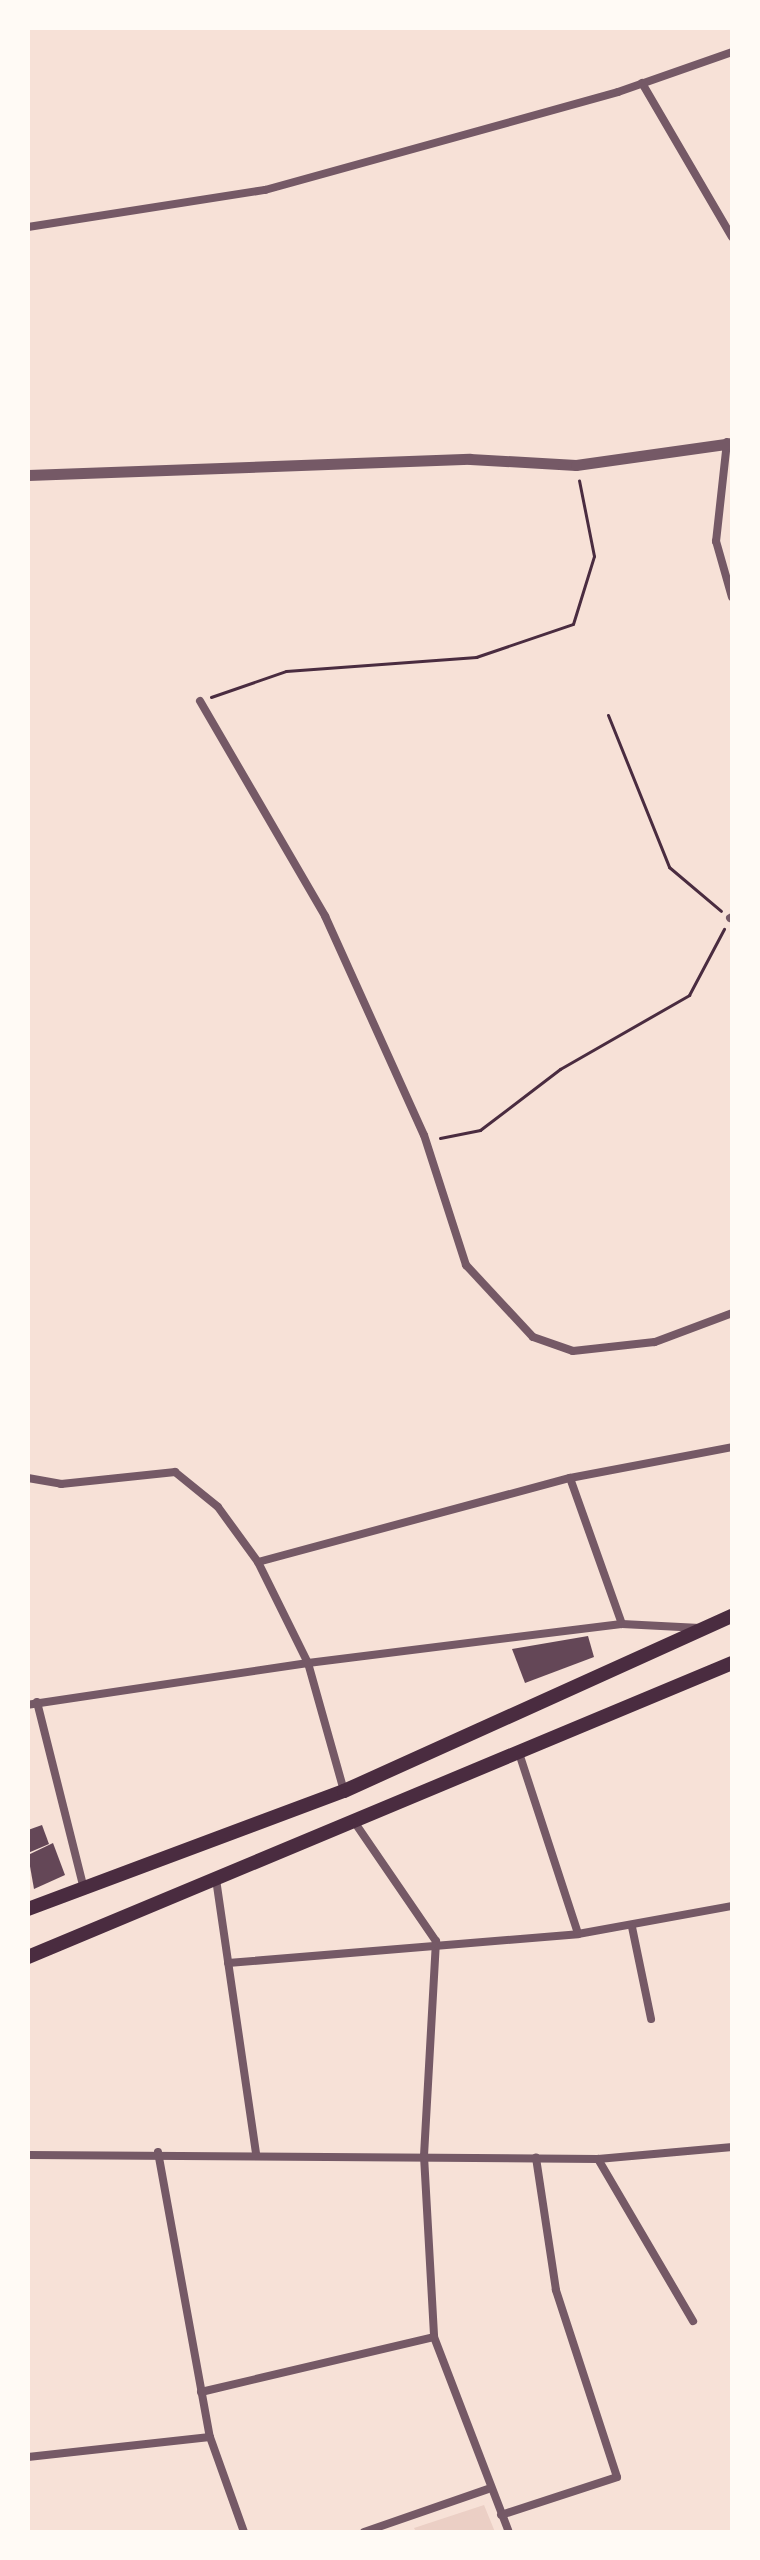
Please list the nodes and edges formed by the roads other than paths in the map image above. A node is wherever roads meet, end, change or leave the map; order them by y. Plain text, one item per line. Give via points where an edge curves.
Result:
1 (732, 52) edge
2 (642, 83) junction
3 (28, 227) edge
4 (732, 237) edge
5 (730, 442) edge
6 (28, 475) edge
7 (732, 597) edge
8 (200, 701) road end
9 (732, 1313) edge
10 (732, 1447) edge
11 (28, 1478) edge
12 (570, 1478) junction
13 (258, 1562) junction
14 (732, 1616) edge
15 (622, 1624) junction
16 (703, 1628) junction
17 (308, 1663) junction
18 (732, 1663) edge
19 (32, 1704) edge
20 (519, 1753) junction
21 (344, 1791) junction
22 (353, 1820) junction
23 (216, 1879) junction
24 (83, 1885) junction
25 (732, 1906) edge
26 (28, 1909) edge
27 (632, 1927) junction
28 (578, 1934) junction
29 (436, 1941) junction
30 (28, 1957) edge
31 (228, 1963) junction
32 (651, 2019) dead end
33 (731, 2150) edge
34 (158, 2152) junction
35 (256, 2153) junction
36 (28, 2155) edge
37 (424, 2156) junction
38 (536, 2158) junction
39 (598, 2159) junction
40 (693, 2321) dead end
41 (434, 2337) junction
42 (201, 2392) junction
43 (210, 2437) junction
44 (28, 2457) edge
45 (488, 2489) junction
46 (501, 2515) junction
47 (244, 2532) edge
48 (364, 2532) edge
49 (509, 2532) edge

1 - 2 street
2 - 3 street via 265,190
2 - 4 street
5 - 6 street via 576,465 470,459
5 - 7 street via 716,541
8 - 9 street via 325,916 426,1141 466,1265 533,1337 573,1351 655,1342
10 - 12 street
11 - 13 street via 61,1484 175,1472 218,1507
12 - 13 street
12 - 15 street
13 - 17 street
14 - 16 main road
15 - 16 street
15 - 17 street
16 - 21 main road
17 - 19 street
17 - 21 street
18 - 20 main road
19 - 24 street
20 - 22 main road
20 - 28 street
21 - 24 main road
22 - 23 main road
22 - 29 street
23 - 30 main road
23 - 31 street
24 - 26 main road
25 - 27 street
27 - 28 street
27 - 32 street
28 - 29 street
29 - 31 street
29 - 37 street
31 - 35 street
33 - 39 street
34 - 35 street
34 - 36 street
34 - 42 street
35 - 37 street
37 - 38 street
37 - 41 street
38 - 39 street
38 - 46 street via 556,2290 617,2477
39 - 40 street
41 - 42 street
41 - 45 street
42 - 43 street
43 - 44 street
43 - 47 street
45 - 46 street
45 - 48 street
46 - 49 street

